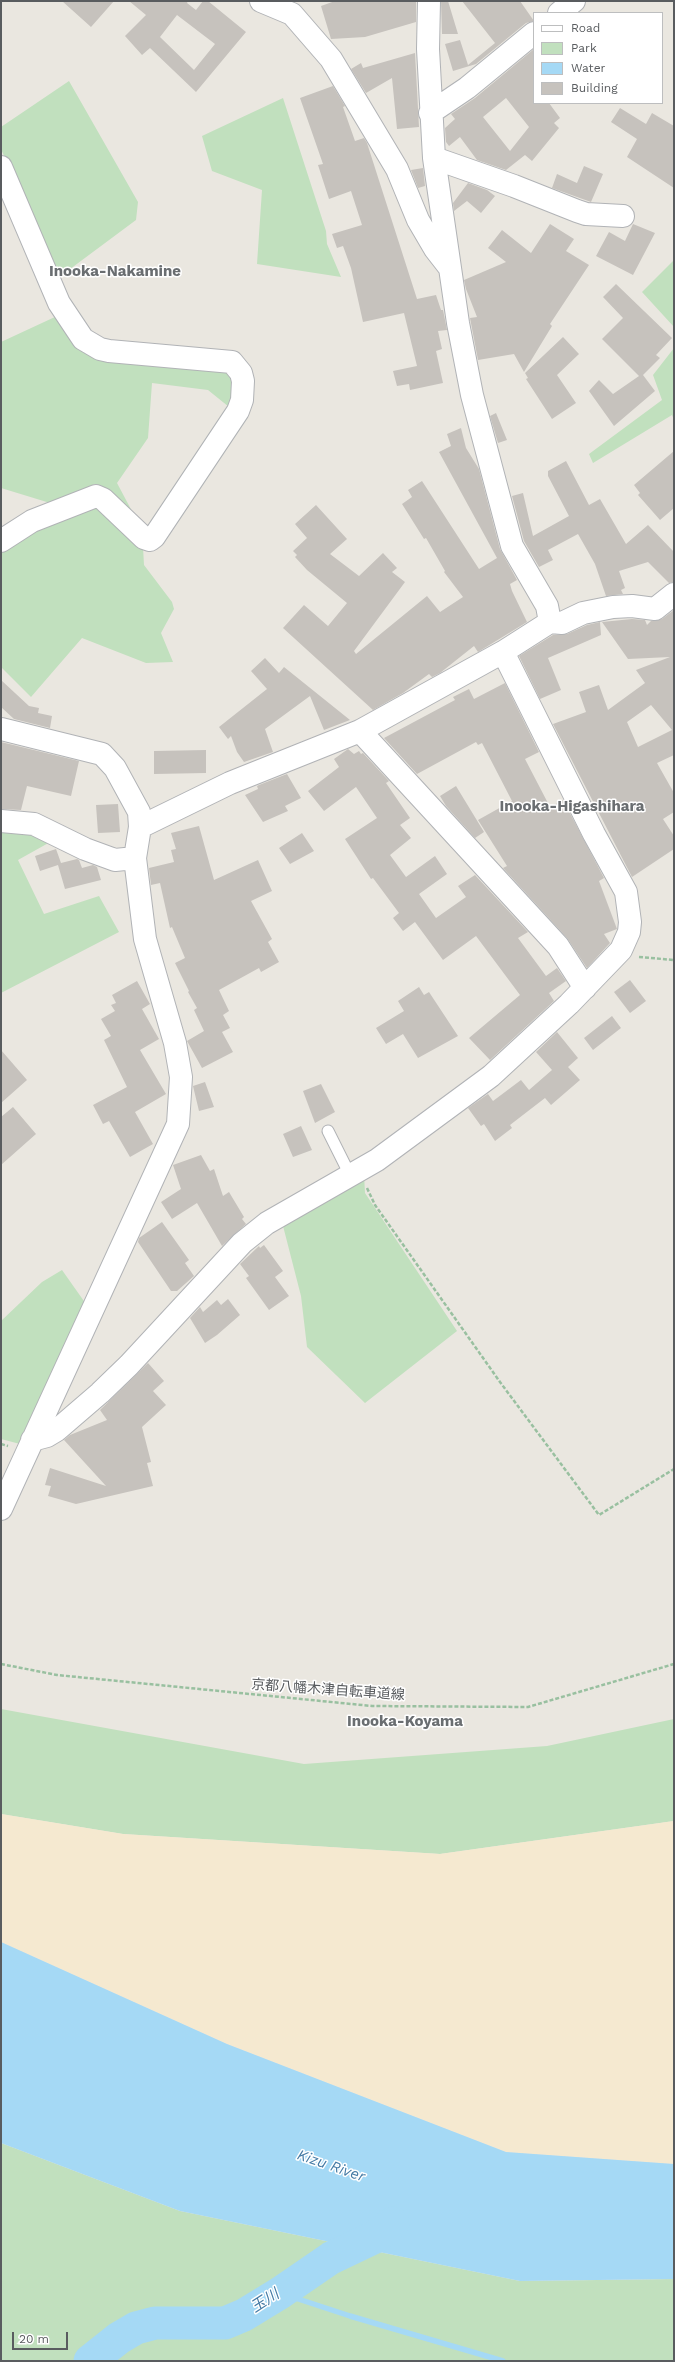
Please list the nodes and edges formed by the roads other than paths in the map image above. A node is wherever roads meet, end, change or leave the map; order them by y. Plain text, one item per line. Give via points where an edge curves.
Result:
1 (261, 1) edge
2 (429, 1) edge
3 (574, 1) edge
4 (560, 12) edge
5 (533, 34) edge
6 (430, 113) junction
7 (434, 158) junction
8 (1, 167) edge
9 (623, 216) dead end
10 (451, 270) junction
11 (1, 541) edge
12 (674, 594) edge
13 (550, 622) junction
14 (503, 652) junction
15 (1, 729) edge
16 (360, 731) junction
17 (1, 821) edge
18 (140, 827) junction
19 (135, 858) junction
20 (586, 988) junction
21 (328, 1131) dead end
22 (350, 1175) junction
23 (32, 1440) junction
24 (1, 1509) edge

1 - 10 street via 292,14 331,58 397,169 425,232
2 - 6 street
3 - 4 street
5 - 6 street via 467,88
6 - 7 street
7 - 9 street via 586,214
7 - 10 street
8 - 11 street via 59,303 83,339 90,345 109,352 232,362 243,380 242,400 238,411 154,538 144,538 96,496 32,521
10 - 13 street via 472,395 512,546 547,606
12 - 13 street via 655,609 613,607 583,614 562,623
13 - 14 street
14 - 16 street
14 - 20 street via 594,834 626,892 630,922 626,942
15 - 18 street via 102,754 115,768 140,812
16 - 18 street via 222,786
16 - 20 street via 558,946
17 - 19 street via 34,824 85,849 115,860
18 - 19 street
19 - 23 street via 146,939 175,1043 181,1077 178,1124
20 - 22 street via 491,1076 377,1160
21 - 22 lane
22 - 23 street via 267,1223 242,1243 100,1393 57,1430
23 - 24 street

